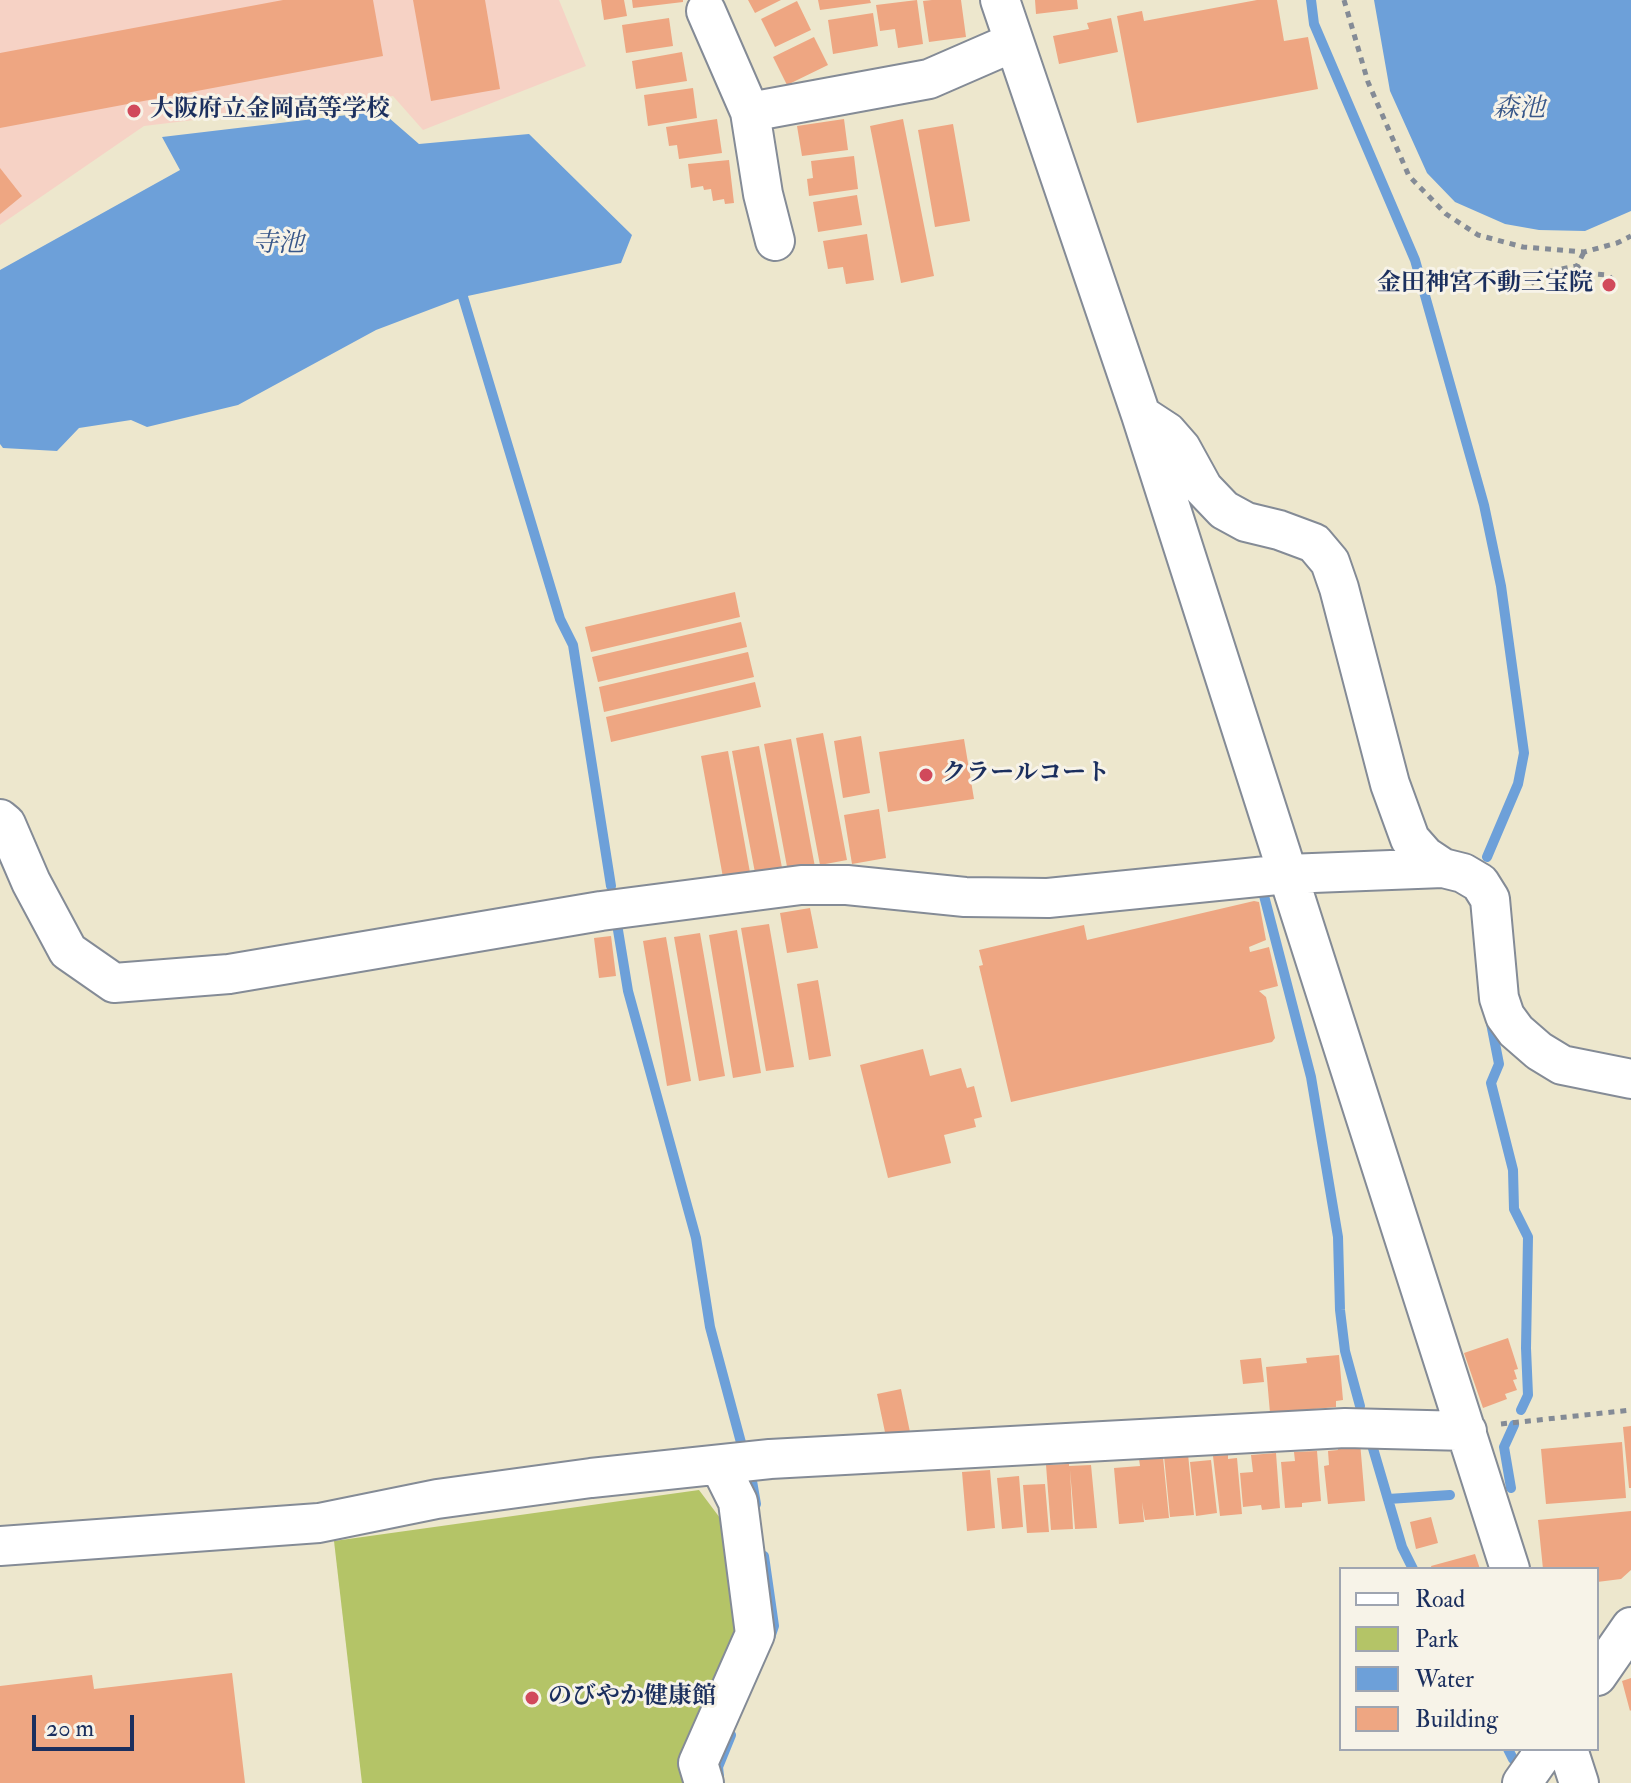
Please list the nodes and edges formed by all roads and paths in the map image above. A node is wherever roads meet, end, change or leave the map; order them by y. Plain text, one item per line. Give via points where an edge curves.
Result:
1 (1000, 0) edge
2 (1344, 0) edge
3 (706, 11) dead end
4 (1014, 42) junction
5 (750, 112) junction
6 (1631, 236) edge
7 (775, 241) dead end
8 (1584, 252) junction
9 (1577, 266) junction
10 (1531, 284) dead end
11 (1609, 290) dead end
12 (1141, 415) junction
13 (0, 819) edge
14 (1443, 868) junction
15 (1287, 874) junction
16 (1631, 1079) edge
17 (1631, 1410) edge
18 (1467, 1431) junction
19 (720, 1466) junction
20 (0, 1546) edge
21 (1509, 1567) edge
22 (1631, 1627) edge
23 (1599, 1673) edge
24 (1545, 1751) edge
25 (1569, 1751) edge
26 (704, 1783) edge
27 (1522, 1783) edge
28 (1579, 1783) edge

1 - 4 street
2 - 8 path via 1368,82 1409,176 1446,214 1478,235 1523,247
3 - 5 street
4 - 5 street via 929,79
4 - 12 street
5 - 7 street
6 - 8 path
8 - 9 path
9 - 10 path via 1541,273
9 - 11 path via 1584,273 1610,277
12 - 14 street via 1181,448 1203,488 1224,510 1314,543 1330,562 1410,839
12 - 15 street
13 - 15 street via 68,951 114,983 229,974 601,911 801,885 1048,898
14 - 15 street
14 - 16 street via 1480,883 1490,899 1499,998 1516,1031 1562,1065
15 - 18 street
17 - 18 path via 1516,1420
18 - 19 street via 1345,1428
18 - 21 street
19 - 20 street via 437,1499 319,1523
19 - 26 street via 738,1502 755,1634 698,1763
22 - 23 street
24 - 27 street
25 - 28 street

